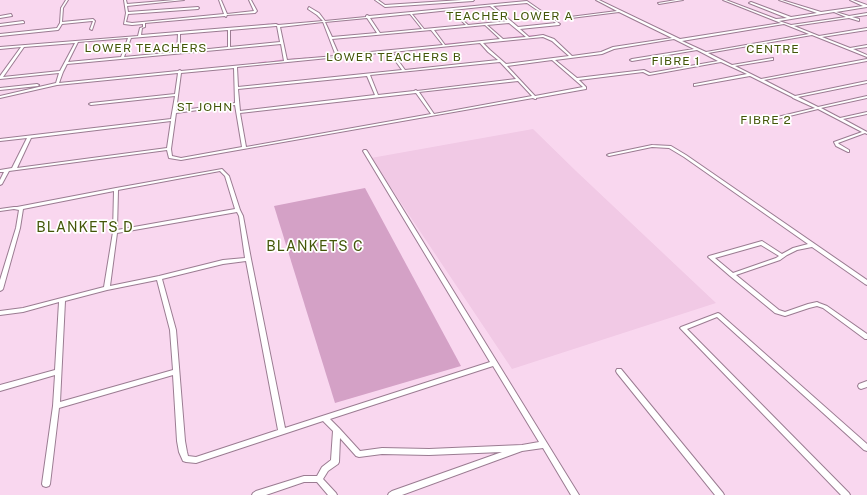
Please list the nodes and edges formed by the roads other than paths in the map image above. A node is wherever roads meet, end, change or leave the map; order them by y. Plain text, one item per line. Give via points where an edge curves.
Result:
1 (67, 0) edge
2 (125, 0) edge
3 (183, 0) edge
4 (220, 0) edge
5 (250, 0) edge
6 (376, 0) edge
7 (434, 0) edge
8 (474, 0) edge
9 (597, 0) edge
10 (682, 0) edge
11 (724, 0) edge
12 (780, 0) edge
13 (851, 0) edge
14 (438, 3) junction
15 (659, 3) dead end
16 (750, 3) dead end
17 (126, 5) junction
18 (416, 5) junction
19 (491, 6) junction
20 (867, 6) edge
21 (198, 8) dead end
22 (309, 8) dead end
23 (451, 10) junction
24 (619, 11) junction
25 (834, 11) junction
26 (423, 12) junction
27 (127, 13) junction
28 (410, 13) junction
29 (820, 13) junction
30 (867, 14) edge
31 (11, 15) dead end
32 (0, 16) edge
33 (226, 16) junction
34 (367, 16) junction
35 (571, 17) dead end
36 (850, 17) junction
37 (792, 18) junction
38 (776, 20) junction
39 (858, 20) dead end
40 (324, 21) junction
41 (23, 22) dead end
42 (509, 22) junction
43 (61, 23) junction
44 (144, 23) junction
45 (485, 24) junction
46 (784, 24) junction
47 (0, 25) edge
48 (278, 26) junction
49 (468, 26) junction
50 (790, 26) junction
51 (517, 28) junction
52 (91, 29) dead end
53 (228, 29) junction
54 (432, 29) junction
55 (867, 29) edge
56 (424, 30) junction
57 (179, 33) junction
58 (379, 34) junction
59 (0, 35) edge
60 (812, 35) junction
61 (138, 36) junction
62 (130, 37) junction
63 (528, 37) junction
64 (818, 37) junction
65 (332, 38) junction
66 (675, 38) junction
67 (502, 40) junction
68 (680, 40) junction
69 (77, 42) junction
70 (482, 42) junction
71 (281, 43) junction
72 (444, 45) junction
73 (867, 46) edge
74 (23, 47) junction
75 (0, 48) edge
76 (229, 48) junction
77 (697, 49) junction
78 (848, 49) junction
79 (390, 51) junction
80 (178, 52) junction
81 (704, 53) junction
82 (338, 56) junction
83 (572, 56) junction
84 (867, 56) edge
85 (122, 58) junction
86 (772, 58) dead end
87 (552, 59) junction
88 (632, 60) dead end
89 (867, 60) edge
90 (286, 61) junction
91 (500, 61) junction
92 (722, 61) junction
93 (66, 63) junction
94 (505, 64) junction
95 (235, 66) junction
96 (731, 66) junction
97 (404, 70) junction
98 (180, 71) junction
99 (61, 72) junction
100 (368, 74) junction
101 (750, 75) junction
102 (576, 79) junction
103 (519, 80) junction
104 (761, 80) junction
105 (867, 83) edge
106 (57, 84) junction
107 (695, 85) dead end
108 (44, 86) junction
109 (237, 88) junction
110 (0, 89) edge
111 (416, 91) junction
112 (177, 95) junction
113 (377, 96) junction
114 (0, 97) edge
115 (794, 97) junction
116 (535, 98) junction
117 (867, 98) edge
118 (91, 104) dead end
119 (237, 104) junction
120 (818, 108) junction
121 (175, 112) junction
122 (239, 112) junction
123 (867, 113) edge
124 (433, 115) junction
125 (840, 119) junction
126 (173, 120) junction
127 (770, 120) dead end
128 (866, 132) edge
129 (30, 136) junction
130 (0, 140) edge
131 (244, 148) junction
132 (169, 149) junction
133 (365, 151) dead end
134 (848, 151) dead end
135 (609, 155) dead end
136 (14, 169) junction
137 (7, 170) junction
138 (0, 171) edge
139 (0, 184) edge
140 (116, 189) junction
141 (19, 208) junction
142 (0, 210) edge
143 (238, 210) junction
144 (115, 232) junction
145 (812, 245) junction
146 (782, 256) junction
147 (248, 259) junction
148 (732, 275) junction
149 (158, 278) junction
150 (867, 283) edge
151 (107, 288) junction
152 (0, 289) edge
153 (62, 300) junction
154 (0, 313) edge
155 (867, 337) edge
156 (493, 362) junction
157 (619, 371) dead end
158 (58, 372) junction
159 (175, 372) junction
160 (0, 388) edge
161 (56, 406) junction
162 (325, 419) junction
163 (337, 430) junction
164 (282, 432) junction
165 (543, 445) junction
166 (522, 448) junction
167 (867, 448) edge
168 (319, 479) junction
169 (46, 484) dead end
170 (256, 495) edge
171 (333, 495) edge
172 (392, 495) edge
173 (575, 495) edge
174 (720, 495) edge
175 (846, 495) edge

1 - 43 street via 62,8
2 - 17 street
3 - 17 street
4 - 33 street
5 - 33 street via 255,12
6 - 18 street via 385,6
7 - 14 street
8 - 14 street
9 - 24 street
10 - 15 street
11 - 38 street
12 - 29 street
13 - 20 street
14 - 18 street
16 - 37 street
17 - 27 street
18 - 26 street
19 - 23 street
19 - 42 street
19 - 51 street via 529,2 559,24
20 - 25 street
21 - 27 street
22 - 40 street
23 - 26 street
23 - 49 street
24 - 35 street
24 - 66 street
25 - 29 street
25 - 36 street
26 - 28 street
27 - 44 street via 125,23
28 - 34 street
28 - 56 street
29 - 37 street
30 - 36 street
31 - 32 street
33 - 44 street
34 - 40 street
34 - 58 street
36 - 39 street
36 - 50 street
37 - 38 street
38 - 46 street
40 - 48 street
40 - 65 street
41 - 47 street
42 - 45 street
42 - 51 street
43 - 52 street via 92,20 94,21
43 - 59 street via 55,30
44 - 61 street
45 - 49 street
45 - 67 street
46 - 50 street
46 - 68 street
48 - 53 street via 274,24
48 - 71 street
49 - 54 street
50 - 60 street
51 - 63 street
53 - 57 street
53 - 76 street
54 - 56 street
54 - 72 street
55 - 64 street
56 - 58 street
57 - 61 street
57 - 80 street
58 - 65 street
60 - 64 street
60 - 81 street
61 - 62 street
62 - 69 street
62 - 85 street
63 - 67 street
63 - 83 street via 548,37
64 - 78 street
65 - 82 street
66 - 68 street
66 - 83 street via 613,48 602,53
67 - 70 street
68 - 77 street
69 - 74 street
69 - 93 street
70 - 72 street
70 - 91 street
71 - 76 street
71 - 90 street
72 - 79 street
73 - 78 street
74 - 75 street
74 - 99 street via 0,78
76 - 80 street
77 - 81 street
77 - 88 street
78 - 84 street
79 - 82 street
79 - 97 street
80 - 85 street
81 - 92 street
82 - 90 street
83 - 87 street
85 - 93 street
86 - 96 street
87 - 94 street
87 - 102 street
89 - 104 street
90 - 95 street
91 - 94 street
91 - 97 street
92 - 96 street
92 - 102 street via 649,74 644,71
93 - 99 street
94 - 103 street
95 - 98 street
95 - 109 street
96 - 101 street
97 - 100 street
98 - 106 street
98 - 112 street
99 - 106 street
100 - 109 street
100 - 113 street
101 - 104 street
101 - 107 street
102 - 116 street via 584,88
103 - 111 street
103 - 116 street
104 - 115 street
105 - 115 street
106 - 108 street
108 - 110 street
108 - 114 street
109 - 119 street
111 - 113 street
111 - 124 street
112 - 118 street
112 - 121 street
113 - 122 street
115 - 120 street
116 - 124 street
117 - 120 street
119 - 121 street
119 - 122 street
120 - 125 street
120 - 127 street
121 - 126 street
122 - 131 street
123 - 125 street
124 - 131 street
125 - 128 street
126 - 129 street
126 - 132 street
128 - 134 street via 836,142
129 - 130 street
129 - 136 street
131 - 132 street via 181,159 170,157
132 - 136 street
133 - 156 street
135 - 145 street via 652,146 670,147
136 - 137 street
137 - 138 street
137 - 139 street
140 - 141 street
140 - 143 street via 221,170 227,176
140 - 144 street
141 - 142 street
141 - 152 street via 21,209 18,228
143 - 144 street
143 - 147 street
144 - 151 street
145 - 146 street via 795,249
145 - 150 street
146 - 148 street
146 - 148 street via 762,242 711,257
147 - 149 street via 224,262
147 - 164 street
148 - 155 street via 777,312 784,314 817,304
149 - 151 street
149 - 159 street via 173,330
151 - 153 street
153 - 154 street
153 - 158 street
156 - 162 street
156 - 165 street
157 - 174 street
158 - 160 street
158 - 161 street
159 - 161 street
159 - 164 street via 182,452 186,460 196,460
161 - 169 street
162 - 163 street
162 - 164 street
163 - 166 street via 359,454 382,451 429,452
163 - 168 street via 335,462 325,469
165 - 166 street
165 - 173 street
166 - 172 street
167 - 175 street via 718,315 683,328
168 - 170 street via 304,479
168 - 171 street

